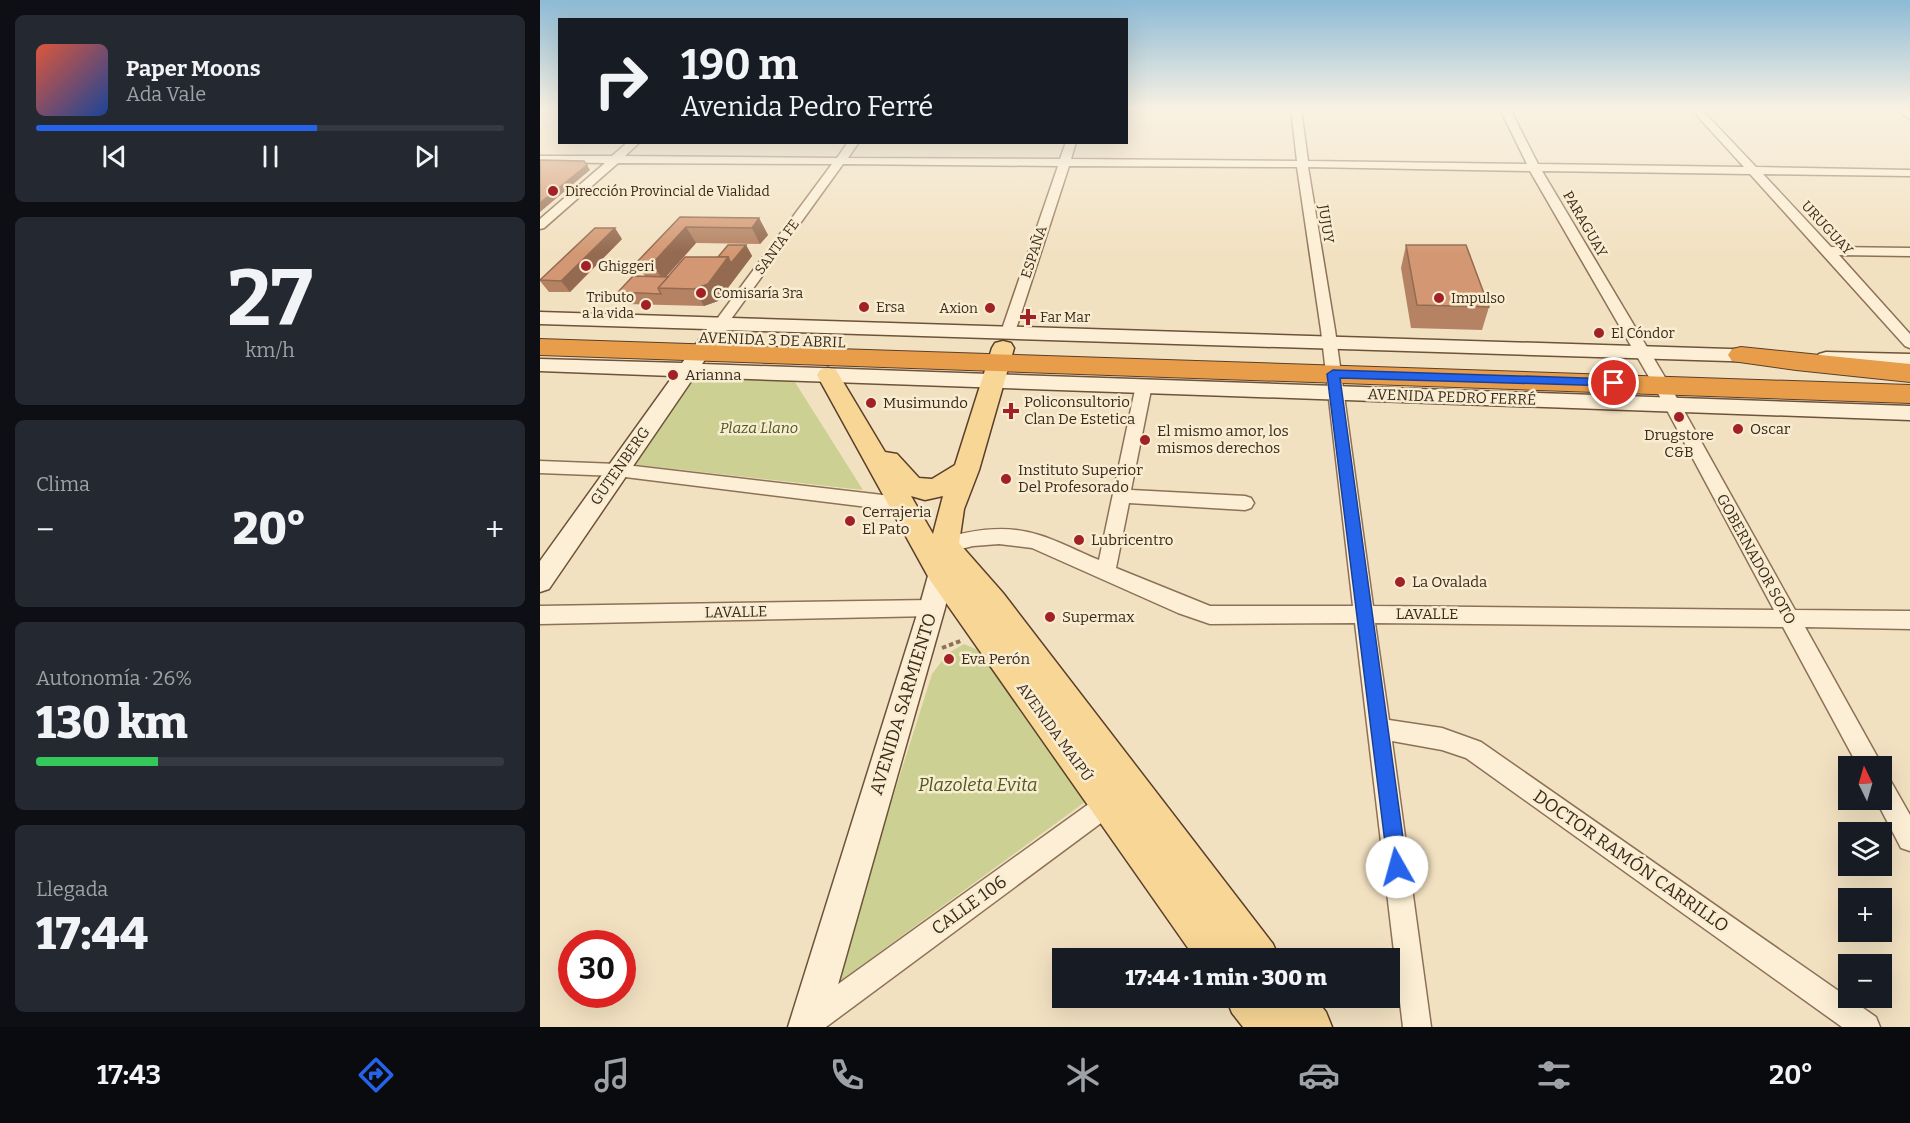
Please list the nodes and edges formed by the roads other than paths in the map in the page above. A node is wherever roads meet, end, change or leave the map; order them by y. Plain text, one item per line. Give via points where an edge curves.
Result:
1 (618, 157) edge
2 (843, 157) edge
3 (1066, 157) edge
4 (1300, 157) edge
5 (1530, 157) edge
6 (1739, 157) edge
7 (540, 159) edge
8 (616, 159) junction
9 (840, 161) junction
10 (1064, 162) junction
11 (1301, 164) junction
12 (1536, 169) junction
13 (1753, 172) junction
14 (1910, 173) edge
15 (540, 225) edge
16 (1828, 251) junction
17 (1910, 252) edge
18 (540, 318) edge
19 (540, 332) edge
20 (1910, 343) edge
21 (705, 346) junction
22 (540, 347) edge
23 (1741, 355) junction
24 (1001, 356) junction
25 (1910, 360) edge
26 (540, 365) edge
27 (1332, 367) junction
28 (828, 375) junction
29 (1910, 375) edge
30 (1657, 378) junction
31 (1144, 385) junction
32 (1910, 394) edge
33 (1822, 410) joint
34 (1910, 411) edge
35 (851, 415) junction
36 (540, 467) edge
37 (617, 470) junction
38 (966, 470) junction
39 (1121, 496) junction
40 (900, 504) junction
41 (1245, 504) dead end
42 (937, 556) junction
43 (1106, 572) junction
44 (540, 581) edge
45 (932, 608) junction
46 (1364, 614) junction
47 (540, 615) edge
48 (1788, 617) junction
49 (1910, 620) edge
50 (1381, 729) junction
51 (1864, 756) edge
52 (1119, 796) junction
53 (1892, 806) edge
54 (1910, 839) edge
55 (1213, 948) edge
56 (1250, 948) edge
57 (1255, 1008) edge
58 (1297, 1008) edge
59 (808, 1025) edge
60 (1269, 1027) edge
61 (1311, 1027) edge
62 (1417, 1027) edge
63 (1866, 1027) edge

1 - 8 street
2 - 9 street, SANTA FE
3 - 10 street, ESPAÑA
4 - 11 street, JUJUY
5 - 12 street, PARAGUAY
6 - 13 street, URUGUAY
7 - 8 street
8 - 9 street
8 - 15 street
9 - 10 street
9 - 21 street, SANTA FE
10 - 11 street
10 - 24 street, ESPAÑA
11 - 12 street
11 - 27 street, JUJUY
12 - 13 street
12 - 30 street, PARAGUAY
13 - 14 street
13 - 16 street, URUGUAY
16 - 17 street
16 - 20 street, URUGUAY
18 - 21 main road, AVENIDA 3 DE ABRIL
19 - 21 highway, AVENIDA 3 DE ABRIL
21 - 22 highway, AVENIDA 3 DE ABRIL
21 - 24 highway, AVENIDA 3 DE ABRIL
21 - 24 main road, AVENIDA 3 DE ABRIL via 860,328
21 - 26 main road, AVENIDA 3 DE ABRIL
21 - 28 main road, AVENIDA 3 DE ABRIL
21 - 37 main road, GUTENBERG
23 - 25 main road, AVENIDA PEDRO FERRÉ
23 - 29 highway
23 - 30 main road, AVENIDA PEDRO FERRÉ
24 - 27 highway, AVENIDA PEDRO FERRÉ
24 - 28 main road, AVENIDA 3 DE ABRIL
24 - 31 main road, AVENIDA PEDRO FERRÉ
24 - 38 main road, AVENIDA SARMIENTO
27 - 30 highway, AVENIDA PEDRO FERRÉ
27 - 30 main road, AVENIDA PEDRO FERRÉ
27 - 31 main road, AVENIDA PEDRO FERRÉ
27 - 46 street, JUJUY
28 - 35 main road, AVENIDA MAIPÚ
29 - 30 highway, AVENIDA PEDRO FERRÉ
30 - 32 highway, AVENIDA PEDRO FERRÉ
30 - 33 main road, AVENIDA PEDRO FERRÉ
30 - 48 street, GOBERNADOR SOTO
31 - 39 street
33 - 34 highway
35 - 38 main road via 915,489 944,486
35 - 40 main road, AVENIDA MAIPÚ
36 - 37 street
37 - 40 street
37 - 44 main road, GUTENBERG
38 - 42 main road, AVENIDA SARMIENTO
39 - 41 street
39 - 43 street
40 - 42 main road, AVENIDA MAIPÚ
42 - 43 street, LAVALLE via 982,538 1016,536
42 - 45 main road, AVENIDA SARMIENTO
42 - 52 main road, AVENIDA MAIPÚ via 980,630
42 - 52 main road, AVENIDA MAIPÚ via 993,602
43 - 46 street, LAVALLE via 1185,608 1210,615
45 - 47 street, LAVALLE
45 - 59 main road, AVENIDA SARMIENTO
46 - 48 street, LAVALLE
46 - 50 street, JUJUY
48 - 49 street, LAVALLE
48 - 51 street, GOBERNADOR SOTO
50 - 62 street, JUJUY
50 - 63 street, DOCTOR RAMÓN CARRILLO via 1442,739 1473,750
52 - 55 main road, AVENIDA MAIPÚ
52 - 56 main road, AVENIDA MAIPÚ
52 - 59 street, CALLE 106
53 - 54 street
57 - 60 main road
58 - 61 main road

